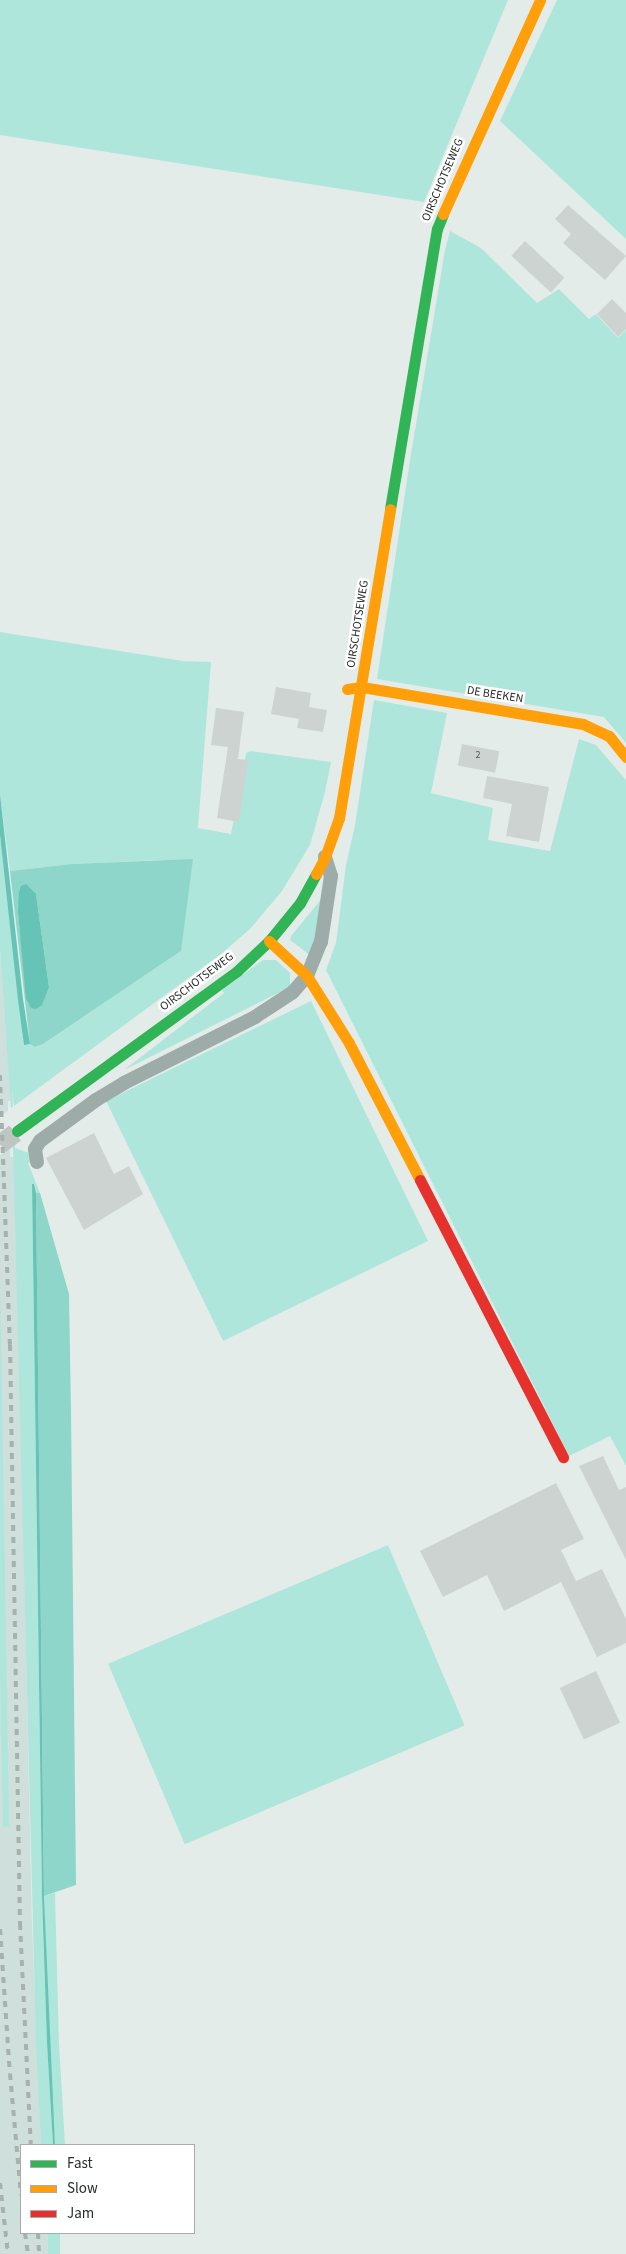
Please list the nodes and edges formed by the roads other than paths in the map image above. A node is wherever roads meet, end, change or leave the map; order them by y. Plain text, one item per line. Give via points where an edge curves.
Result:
1 (540, 0) edge
2 (362, 687) junction
3 (347, 689) dead end
4 (626, 757) edge
5 (325, 857) junction
6 (269, 941) junction
7 (307, 976) junction
8 (17, 1131) tunnel mouth
9 (37, 1162) dead end
10 (563, 1457) dead end

1 - 2 street, OIRSCHOTSEWEG via 437,229
2 - 3 street, DE BEEKEN
2 - 4 street, DE BEEKEN via 583,724 609,736
2 - 5 street, OIRSCHOTSEWEG via 339,818
5 - 6 street, OIRSCHOTSEWEG via 300,903
5 - 7 street via 332,876 321,942
6 - 7 street
6 - 8 street, OIRSCHOTSEWEG via 236,972
7 - 9 street via 293,992 268,1009 124,1083 84,1108 40,1140 35,1149
7 - 10 street via 349,1043

